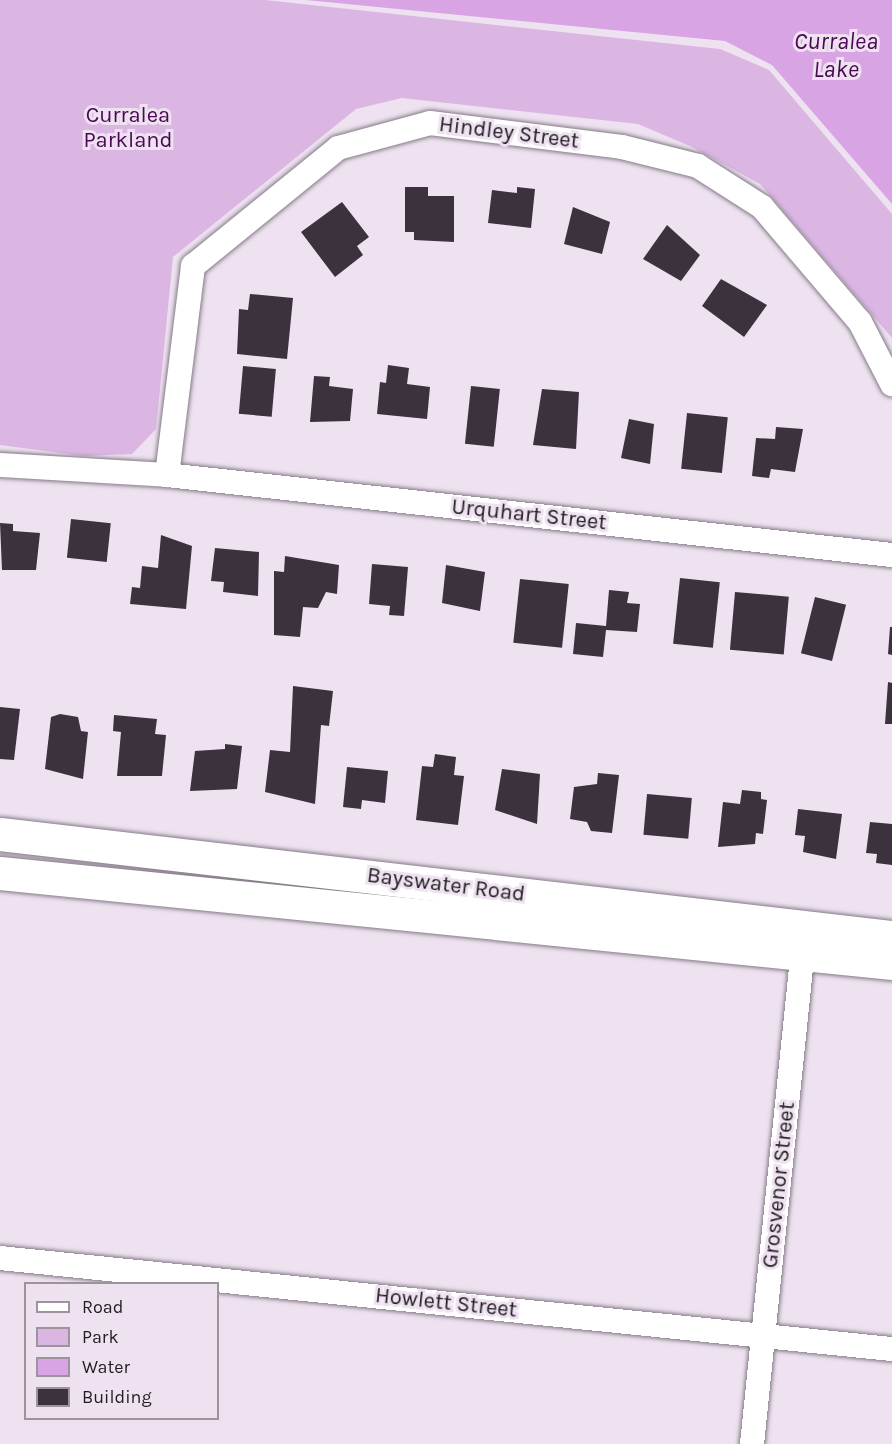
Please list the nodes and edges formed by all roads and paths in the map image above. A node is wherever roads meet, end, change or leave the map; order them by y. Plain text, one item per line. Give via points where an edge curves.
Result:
1 (892, 384) edge
2 (0, 465) edge
3 (167, 475) junction
4 (892, 555) edge
5 (0, 834) edge
6 (0, 873) edge
7 (892, 937) edge
8 (804, 940) junction
9 (892, 963) edge
10 (0, 1258) edge
11 (764, 1336) junction
12 (892, 1349) edge
13 (752, 1444) edge

1 - 3 street, Hindley Street via 860,322 762,207 698,166 622,147 430,123 338,148 193,266
2 - 3 street
3 - 4 street, Urquhart Street
5 - 8 main road, Bayswater Road
6 - 8 main road, Bayswater Road
7 - 8 main road, Bayswater Road
8 - 9 main road, Bayswater Road
8 - 11 street, Grosvenor Street
10 - 11 street, Howlett Street
11 - 12 street, Howlett Street
11 - 13 street, Grosvenor Street

